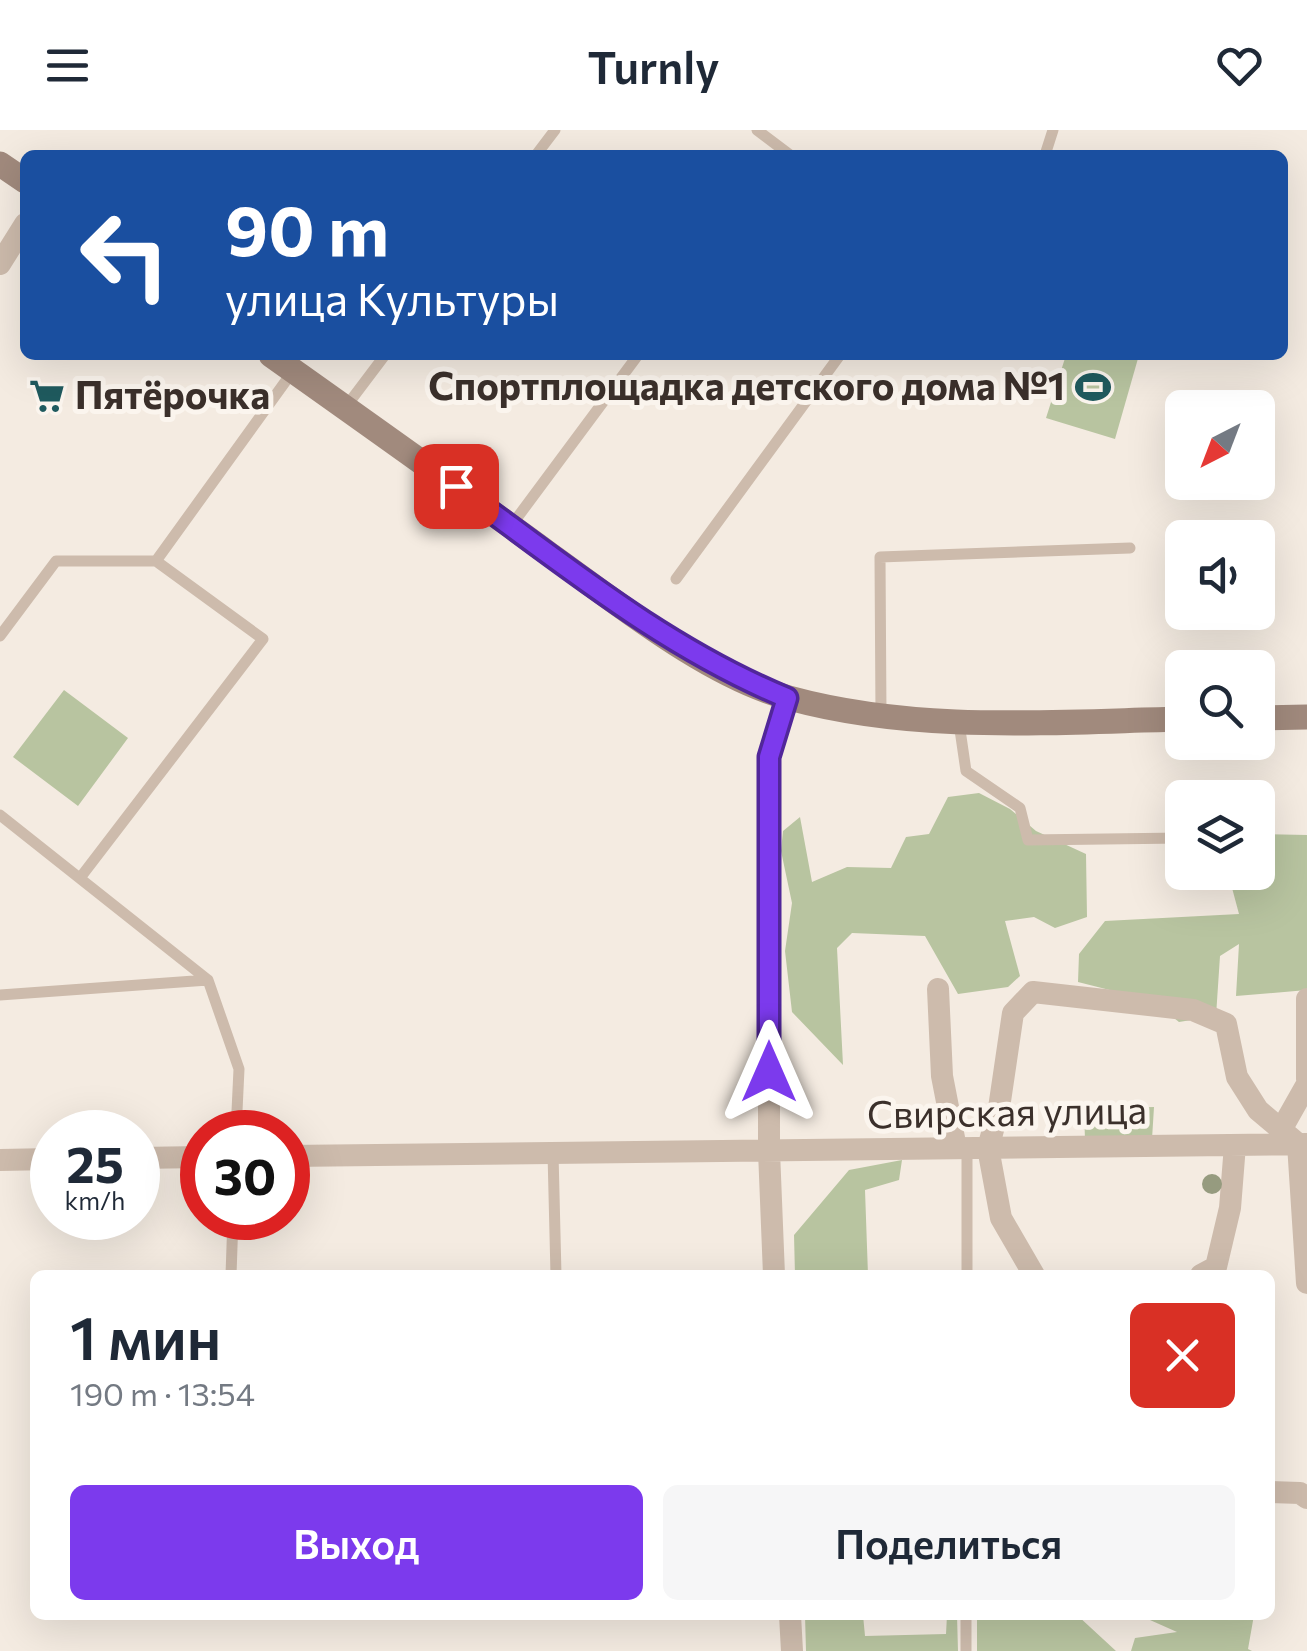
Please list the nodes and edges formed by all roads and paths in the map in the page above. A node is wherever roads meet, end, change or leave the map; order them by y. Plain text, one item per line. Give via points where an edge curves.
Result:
1 (555, 130) edge
2 (757, 130) edge
3 (540, 150) edge
4 (782, 150) edge
5 (20, 232) edge
6 (0, 264) edge
7 (278, 360) edge
8 (381, 360) edge
9 (634, 360) edge
10 (836, 360) edge
11 (294, 371) junction
12 (345, 408) junction
13 (511, 526) junction
14 (1130, 548) dead end
15 (156, 560) junction
16 (676, 578) dead end
17 (0, 636) edge
18 (787, 698) junction
19 (880, 716) junction
20 (1307, 717) edge
21 (1275, 718) edge
22 (1165, 719) edge
23 (959, 722) junction
24 (0, 815) edge
25 (1165, 838) edge
26 (80, 878) junction
27 (208, 980) junction
28 (938, 989) dead end
29 (0, 995) edge
30 (1306, 999) edge
31 (1307, 1082) edge
32 (237, 1110) edge
33 (1295, 1139) edge
34 (1234, 1145) junction
35 (970, 1148) junction
36 (769, 1150) junction
37 (553, 1153) junction
38 (310, 1156) edge
39 (0, 1160) edge
40 (30, 1160) edge
41 (233, 1240) edge
42 (232, 1270) edge
43 (556, 1270) edge
44 (774, 1270) edge
45 (967, 1270) edge
46 (1031, 1270) edge
47 (1210, 1270) edge
48 (1307, 1283) edge
49 (1275, 1492) edge
50 (1307, 1498) edge
51 (790, 1620) edge
52 (966, 1620) edge
53 (792, 1651) edge
54 (966, 1651) edge

1 - 3 lane
2 - 4 lane
5 - 6 street
7 - 11 main road
8 - 12 lane
9 - 13 lane
10 - 16 lane
11 - 12 main road
11 - 15 lane
12 - 13 main road
13 - 18 main road via 644,622 732,675
14 - 19 lane via 880,557
15 - 17 lane via 56,561
15 - 26 lane via 263,639
18 - 19 main road
18 - 36 street via 769,757
19 - 23 main road
20 - 21 main road
22 - 23 main road
23 - 25 lane via 966,771 1020,808 1028,840
24 - 26 lane
26 - 27 lane
27 - 29 lane
27 - 32 lane via 239,1069
28 - 35 street via 942,1076
30 - 31 street
31 - 33 street
33 - 34 street, Свирская улица
33 - 35 street via 1258,1110 1237,1076 1226,1024 1193,1010 1034,992 1013,1013 999,1108
33 - 48 street
34 - 35 street, Свирская улица
34 - 47 street via 1230,1208
35 - 36 street, Свирская улица
35 - 45 lane
35 - 46 street
36 - 37 street, Свирская улица
36 - 44 street
37 - 38 street, Свирская улица
37 - 43 lane
39 - 40 street
41 - 42 lane
49 - 50 street
51 - 53 street
52 - 54 lane

